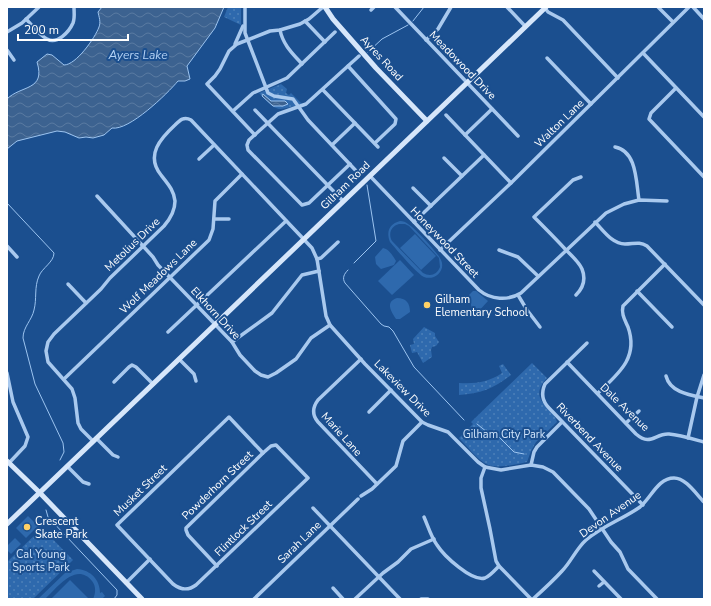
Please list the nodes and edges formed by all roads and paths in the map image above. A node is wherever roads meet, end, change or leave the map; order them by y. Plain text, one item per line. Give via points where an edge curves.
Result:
1 (39, 7) edge
2 (74, 7) edge
3 (245, 7) edge
4 (374, 7) edge
5 (395, 7) edge
6 (451, 7) edge
7 (507, 7) edge
8 (658, 7) edge
9 (689, 7) edge
10 (693, 7) edge
11 (326, 8) edge
12 (545, 8) edge
13 (371, 10) dead end
14 (26, 19) junction
15 (704, 19) edge
16 (305, 21) junction
17 (673, 22) junction
18 (244, 23) junction
19 (525, 26) junction
20 (280, 30) junction
21 (7, 32) edge
22 (335, 32) dead end
23 (247, 39) junction
24 (426, 40) junction
25 (325, 42) junction
26 (233, 46) junction
27 (7, 50) edge
28 (643, 53) junction
29 (359, 56) dead end
30 (547, 58) dead end
31 (14, 60) dead end
32 (302, 64) junction
33 (348, 66) junction
34 (618, 78) junction
35 (467, 82) junction
36 (266, 88) junction
37 (676, 88) junction
38 (323, 90) junction
39 (591, 104) junction
40 (299, 108) junction
41 (492, 109) junction
42 (255, 110) dead end
43 (704, 110) edge
44 (233, 111) junction
45 (700, 113) junction
46 (446, 115) dead end
47 (704, 117) edge
48 (190, 120) joint
49 (427, 121) junction
50 (355, 123) junction
51 (267, 124) junction
52 (255, 135) junction
53 (465, 135) junction
54 (518, 136) dead end
55 (375, 143) junction
56 (214, 145) junction
57 (332, 146) junction
58 (378, 147) dead end
59 (615, 147) dead end
60 (484, 155) junction
61 (444, 158) dead end
62 (199, 159) dead end
63 (350, 164) junction
64 (242, 174) junction
65 (703, 174) edge
66 (360, 175) dead end
67 (370, 176) junction
68 (462, 176) junction
69 (581, 177) dead end
70 (511, 182) junction
71 (328, 185) junction
72 (413, 188) dead end
73 (97, 196) dead end
74 (639, 200) junction
75 (343, 201) junction
76 (667, 201) dead end
77 (430, 206) junction
78 (214, 219) junction
79 (229, 219) dead end
80 (286, 220) junction
81 (414, 222) junction
82 (595, 222) junction
83 (304, 239) junction
84 (338, 242) dead end
85 (7, 246) edge
86 (142, 246) junction
87 (440, 250) junction
88 (499, 250) dead end
89 (566, 250) junction
90 (17, 257) dead end
91 (317, 259) junction
92 (665, 264) junction
93 (319, 272) junction
94 (538, 276) junction
95 (169, 277) junction
96 (68, 284) dead end
97 (637, 291) junction
98 (518, 295) junction
99 (576, 295) dead end
100 (86, 303) junction
101 (704, 304) edge
102 (197, 306) junction
103 (215, 325) junction
104 (330, 325) junction
105 (540, 327) dead end
106 (672, 327) dead end
107 (168, 332) dead end
108 (232, 342) junction
109 (587, 343) dead end
110 (179, 359) junction
111 (361, 359) junction
112 (567, 362) junction
113 (7, 373) edge
114 (704, 375) edge
115 (666, 376) dead end
116 (64, 379) junction
117 (196, 381) dead end
118 (114, 382) dead end
119 (153, 384) junction
120 (391, 390) junction
121 (598, 394) junction
122 (697, 396) junction
123 (704, 398) edge
124 (639, 411) dead end
125 (369, 412) dead end
126 (422, 422) junction
127 (562, 422) junction
128 (626, 423) junction
129 (688, 438) junction
130 (95, 440) junction
131 (704, 442) edge
132 (263, 453) junction
133 (118, 457) dead end
134 (8, 462) edge
135 (531, 465) junction
136 (67, 466) junction
137 (486, 467) junction
138 (89, 484) dead end
139 (377, 484) junction
140 (40, 493) junction
141 (704, 502) edge
142 (643, 505) junction
143 (313, 508) dead end
144 (424, 517) dead end
145 (7, 524) edge
146 (330, 525) junction
147 (602, 528) junction
148 (434, 539) junction
149 (150, 559) junction
150 (217, 566) junction
151 (499, 566) junction
152 (594, 572) dead end
153 (379, 576) junction
154 (604, 582) junction
155 (126, 583) junction
156 (599, 586) dead end
157 (333, 588) dead end
158 (189, 589) joint
159 (142, 599) edge
160 (254, 599) edge
161 (344, 599) edge
162 (356, 599) edge
163 (400, 599) edge
164 (421, 599) edge
165 (428, 599) edge
166 (532, 599) edge
167 (621, 599) edge
168 (657, 599) edge

1 - 14 street
2 - 14 street via 73,23 62,38 55,41 44,37
3 - 18 street
4 - 13 street
5 - 24 street, Meadowood Drive
6 - 24 street via 438,28
7 - 19 street
8 - 17 street
9 - 17 street, Walton Lane
10 - 15 street
11 - 16 street
11 - 49 street, Ayres Road via 376,68
12 - 19 street, Gilham Road
12 - 34 street via 563,20
14 - 21 street
16 - 20 street
16 - 25 street
17 - 28 street, Walton Lane
18 - 23 street
18 - 26 street
19 - 35 street, Gilham Road
20 - 23 street
20 - 32 street via 287,48
22 - 25 street
23 - 26 street
23 - 36 street
24 - 35 street, Meadowood Drive
25 - 32 street
26 - 44 street via 220,70 207,84
27 - 31 street
28 - 34 street, Walton Lane
28 - 37 street
29 - 33 street
30 - 39 street
32 - 36 street via 287,78
33 - 38 street
33 - 55 street via 396,119 395,124
34 - 39 street, Walton Lane
35 - 41 street, Meadowood Drive
35 - 49 street, Gilham Road
36 - 40 street via 273,96 292,98
36 - 44 street via 250,95
37 - 45 street
37 - 65 street via 651,113 649,119
38 - 40 street
38 - 50 street
39 - 70 street, Walton Lane
40 - 51 street via 280,113
40 - 57 street
41 - 53 street
41 - 54 street, Meadowood Drive
42 - 51 street
43 - 45 street
44 - 52 street
45 - 47 street
46 - 53 street
48 - 56 street, Lakeview Drive
48 - 86 street, Metolius Drive via 180,119 157,146 156,165 171,187 175,204 168,221
49 - 67 street, Gilham Road
50 - 55 street
50 - 57 street
51 - 52 street
51 - 71 street
52 - 71 street via 248,142 248,150 302,205 308,204
53 - 60 street
55 - 58 street
56 - 62 street
56 - 64 street, Lakeview Drive
57 - 63 street
59 - 74 street via 622,148 631,159
60 - 68 street
60 - 70 street
61 - 68 street
63 - 66 street
63 - 71 street
64 - 78 street, Wolf Meadows Lane via 214,201
64 - 80 street, Lakeview Drive
67 - 75 street, Gilham Road
67 - 81 street, Honeywood Street
68 - 77 street
69 - 89 street via 573,180 534,217
70 - 87 street, Walton Lane
71 - 75 street
72 - 77 street
73 - 86 street, Elkhorn Drive
74 - 76 street
74 - 82 street via 618,206
75 - 83 street, Gilham Road
77 - 81 street
78 - 79 street
78 - 95 street, Wolf Meadows Lane via 210,238
80 - 83 street, Lakeview Drive
80 - 102 street
81 - 87 street, Honeywood Street
82 - 89 street
82 - 92 street via 612,240 625,247 637,243 645,244
83 - 91 street, Lakeview Drive
83 - 103 street, Gilham Road
84 - 91 street
85 - 90 street
86 - 95 street, Elkhorn Drive
86 - 100 street, Metolius Drive
87 - 98 street, Honeywood Street via 483,293 500,299
88 - 94 street via 518,257
89 - 94 street
89 - 99 street via 579,264 583,273 583,284
91 - 93 street, Lakeview Drive
92 - 97 street
92 - 101 street
93 - 104 street, Lakeview Drive via 326,316
93 - 108 street via 302,275 272,313
94 - 98 street
95 - 102 street, Elkhorn Drive
95 - 116 street, Wolf Meadows Lane
96 - 100 street
97 - 106 street
97 - 121 street via 622,309 631,339 629,356 620,371
98 - 105 street
100 - 116 street, Metolius Drive via 54,334 47,345 48,362
102 - 103 street, Elkhorn Drive
102 - 107 street
103 - 108 street, Elkhorn Drive
103 - 110 street, Gilham Road
104 - 108 street, Elkhorn Drive via 311,338 296,359 266,378 251,367
104 - 111 street, Lakeview Drive
109 - 112 street, Riverbend Avenue
110 - 117 street via 194,374
110 - 119 street, Gilham Road
111 - 120 street, Lakeview Drive
111 - 139 street, Marie Lane via 318,400 313,412 314,418
112 - 121 street, Dale Avenue
112 - 127 street, Riverbend Avenue via 547,382 542,393 544,402
113 - 134 street via 13,402 28,437 26,446
114 - 122 street
115 - 122 street via 669,384 675,389
116 - 130 street, Metolius Drive via 73,392 79,426
118 - 119 street via 132,365
119 - 130 street, Gilham Road
120 - 125 street
120 - 126 street, Lakeview Drive
121 - 128 street, Dale Avenue
122 - 123 street
122 - 129 street
124 - 128 street
126 - 137 street, Lakeview Drive via 448,432
126 - 139 street, Sarah Lane via 402,442 396,466
127 - 135 street via 537,447
127 - 142 street, Riverbend Avenue
128 - 129 street, Dale Avenue via 646,440 667,434
129 - 131 street, Dale Avenue
130 - 133 street
130 - 136 street, Gilham Road
132 - 149 street, Musket Street via 228,417 117,525
132 - 150 street, Powderhorn Street via 185,527 188,535
132 - 150 street, Flintlock Street via 276,445 308,478
134 - 140 street
135 - 137 street via 501,470
135 - 147 street via 543,467 557,476 590,509
136 - 138 street via 83,482
136 - 140 street, Gilham Road
137 - 151 street via 481,478 481,488
139 - 146 street, Sarah Lane
140 - 145 street, Gilham Road
140 - 155 street
141 - 142 street, Devon Avenue via 683,481 675,478 663,482
142 - 147 street, Devon Avenue
143 - 146 street
144 - 148 street
146 - 153 street
146 - 160 street, Sarah Lane
147 - 166 street, Devon Avenue via 584,541 562,571
147 - 168 street via 621,554 628,569
148 - 151 street via 446,556 474,577 485,578
148 - 153 street via 411,549
149 - 155 street
149 - 158 street, Musket Street via 176,585
150 - 158 street, Flintlock Street
151 - 166 street
152 - 154 street
153 - 162 street
153 - 163 street
154 - 156 street
154 - 167 street
155 - 159 street
157 - 161 street
164 - 165 street

